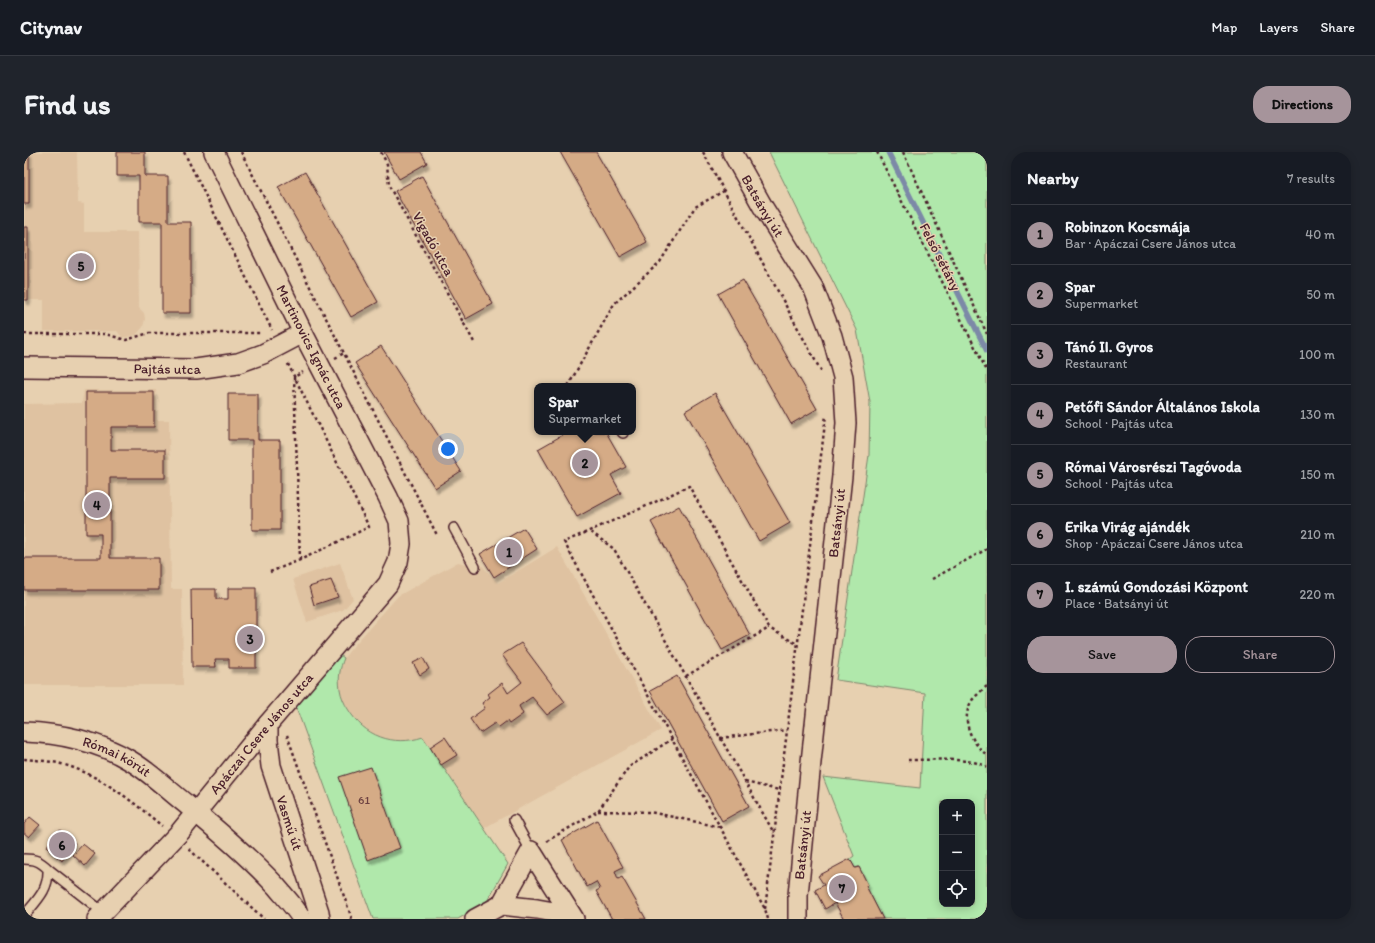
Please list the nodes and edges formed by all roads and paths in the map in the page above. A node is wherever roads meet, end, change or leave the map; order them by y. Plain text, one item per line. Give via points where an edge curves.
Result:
1 (184, 152) edge
2 (214, 152) edge
3 (241, 152) edge
4 (381, 152) edge
5 (703, 152) edge
6 (732, 152) edge
7 (877, 152) edge
8 (903, 152) edge
9 (724, 191) junction
10 (303, 333) junction
11 (24, 334) edge
12 (987, 334) edge
13 (276, 339) junction
14 (475, 344) dead end
15 (24, 367) edge
16 (987, 371) edge
17 (294, 377) junction
18 (824, 379) dead end
19 (570, 383) edge
20 (826, 408) dead end
21 (454, 528) dead end
22 (590, 532) junction
23 (437, 535) dead end
24 (401, 544) joint
25 (987, 549) edge
26 (300, 560) junction
27 (475, 567) dead end
28 (270, 572) dead end
29 (932, 578) dead end
30 (769, 628) junction
31 (797, 644) junction
32 (686, 676) junction
33 (987, 686) edge
34 (268, 724) junction
35 (787, 730) junction
36 (24, 732) edge
37 (286, 732) dead end
38 (720, 738) junction
39 (672, 739) junction
40 (987, 755) edge
41 (24, 759) edge
42 (908, 760) dead end
43 (987, 767) edge
44 (745, 782) junction
45 (779, 790) junction
46 (598, 811) junction
47 (196, 812) junction
48 (514, 820) dead end
49 (720, 827) junction
50 (774, 833) junction
51 (175, 837) junction
52 (531, 851) junction
53 (24, 858) edge
54 (48, 869) junction
55 (501, 905) junction
56 (765, 908) junction
57 (24, 916) edge
58 (102, 917) edge
59 (573, 917) edge
60 (264, 919) edge
61 (302, 919) edge
62 (320, 919) edge
63 (352, 919) edge
64 (475, 919) edge
65 (768, 919) edge
66 (798, 919) edge

1 - 13 path
2 - 10 street, Martinovics Ignác utca
3 - 23 path
4 - 14 path, Vigadó utca via 388,164 389,186
5 - 9 path
6 - 66 street, Batsányi út via 813,287 832,336 842,377 846,423 798,895
7 - 16 path, Felső sétány
8 - 12 path
9 - 18 path
9 - 19 path via 695,207 660,262 614,304
10 - 13 street, Pajtás utca
10 - 24 street, Martinovics Ignác utca via 388,497 399,521
11 - 13 path via 105,334 126,340 149,333
13 - 15 street, Pajtás utca via 263,354 238,363 196,369
13 - 17 path
17 - 26 path
17 - 26 path via 369,527
20 - 31 path
21 - 27 lane
22 - 30 path via 689,486
22 - 32 path via 614,549
22 - 39 path via 564,542
24 - 34 street, Apáczai Csere János utca via 398,562 388,584
25 - 29 path
26 - 28 path
30 - 31 path
30 - 32 path
31 - 35 path
32 - 38 path
33 - 40 path via 972,700 967,713 971,735 976,745
34 - 47 street, Apáczai Csere János utca
34 - 62 street, Vasmű út via 272,766
35 - 38 path
35 - 45 path
36 - 47 street, Római körút via 57,735 106,749 150,774
37 - 63 path
38 - 44 path
39 - 46 path via 629,767
39 - 49 path
41 - 51 path via 57,763 84,772 143,810
42 - 43 path via 961,761
44 - 45 path
44 - 50 path
45 - 50 path
46 - 49 path via 650,812
46 - 52 path
47 - 51 street, Apáczai Csere János utca
47 - 61 street via 258,866 295,907
48 - 52 lane
49 - 56 path
50 - 56 path
51 - 58 street, Apáczai Csere János utca
51 - 60 path
52 - 55 street
52 - 59 street
53 - 54 lane via 33,858
54 - 57 lane via 48,880 43,893
54 - 58 lane
55 - 59 street via 537,908
55 - 64 street
56 - 65 path

